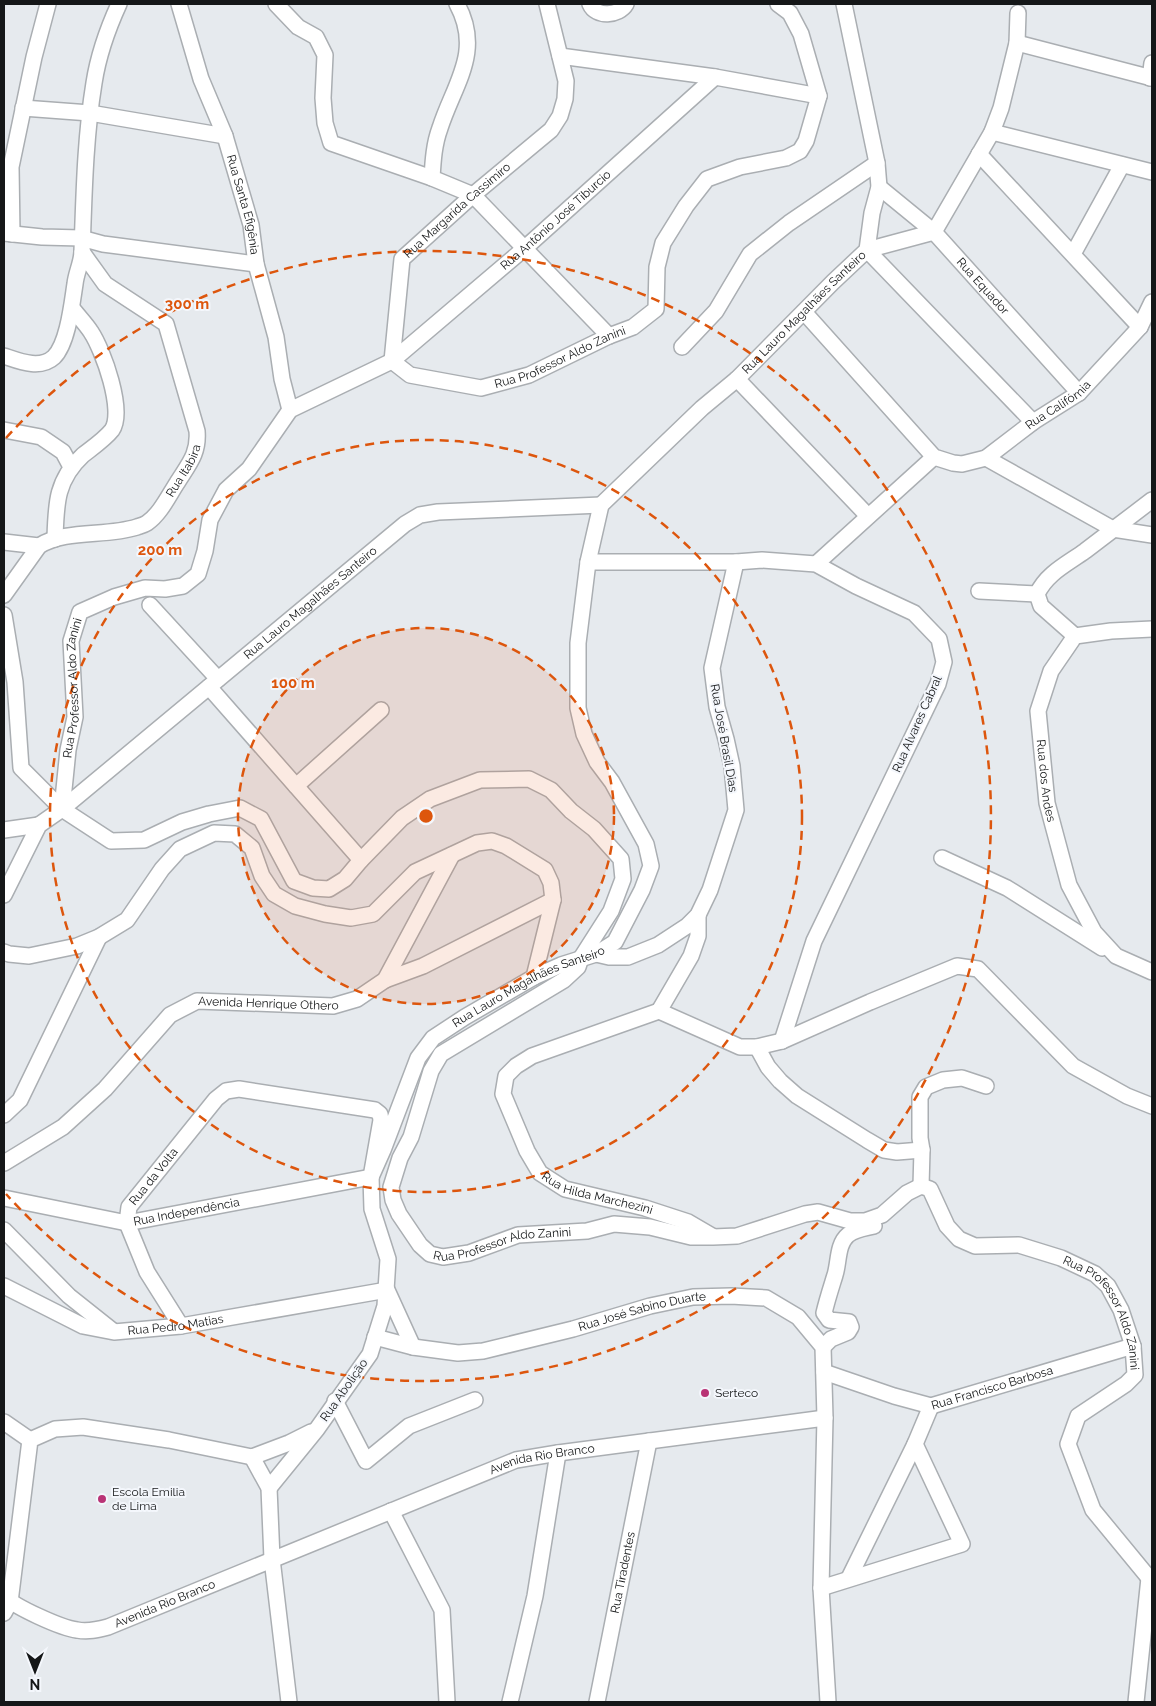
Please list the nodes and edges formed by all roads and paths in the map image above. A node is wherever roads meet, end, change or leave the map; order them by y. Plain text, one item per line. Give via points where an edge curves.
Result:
1 (48, 4) edge
2 (119, 4) edge
3 (179, 4) edge
4 (276, 4) edge
5 (547, 4) edge
6 (590, 4) edge
7 (626, 4) edge
8 (778, 4) edge
9 (844, 4) edge
10 (462, 7) edge
11 (1018, 13) dead end
12 (1017, 43) junction
13 (560, 56) junction
14 (1152, 62) edge
15 (715, 77) junction
16 (1151, 78) edge
17 (819, 96) junction
18 (23, 108) junction
19 (90, 113) junction
20 (992, 132) junction
21 (225, 136) junction
22 (979, 154) junction
23 (877, 163) junction
24 (1122, 165) junction
25 (1152, 172) edge
26 (432, 178) junction
27 (879, 187) junction
28 (473, 195) junction
29 (7, 232) edge
30 (934, 232) junction
31 (82, 245) junction
32 (524, 248) junction
33 (867, 250) junction
34 (1073, 254) junction
35 (256, 264) junction
36 (1152, 302) edge
37 (72, 308) junction
38 (804, 312) junction
39 (1140, 327) junction
40 (609, 336) junction
41 (682, 347) dead end
42 (4, 356) edge
43 (392, 361) junction
44 (737, 379) junction
45 (1078, 393) junction
46 (290, 410) junction
47 (1033, 422) junction
48 (4, 430) edge
49 (934, 457) junction
50 (986, 458) junction
51 (71, 467) junction
52 (1152, 500) edge
53 (601, 505) junction
54 (868, 516) junction
55 (1113, 529) junction
56 (1152, 535) edge
57 (55, 539) junction
58 (4, 542) edge
59 (39, 546) junction
60 (588, 562) junction
61 (736, 562) junction
62 (816, 564) junction
63 (979, 591) dead end
64 (1037, 594) junction
65 (4, 595) edge
66 (150, 605) dead end
67 (4, 615) edge
68 (1152, 629) edge
69 (1075, 636) junction
70 (213, 683) junction
71 (381, 710) dead end
72 (296, 786) junction
73 (62, 808) junction
74 (39, 824) junction
75 (4, 830) edge
76 (452, 854) junction
77 (942, 858) dead end
78 (361, 860) junction
79 (4, 895) edge
80 (553, 900) junction
81 (698, 914) junction
82 (99, 937) junction
83 (4, 952) edge
84 (596, 954) junction
85 (1116, 956) junction
86 (581, 958) junction
87 (1152, 972) edge
88 (534, 978) junction
89 (385, 980) junction
90 (659, 1011) junction
91 (782, 1041) junction
92 (756, 1048) junction
93 (986, 1086) dead end
94 (1152, 1106) edge
95 (5, 1115) edge
96 (922, 1150) junction
97 (4, 1163) edge
98 (371, 1177) junction
99 (921, 1186) junction
100 (4, 1198) edge
101 (886, 1212) junction
102 (127, 1223) junction
103 (4, 1230) edge
104 (713, 1237) junction
105 (4, 1286) edge
106 (387, 1290) junction
107 (181, 1326) junction
108 (114, 1332) junction
109 (375, 1337) junction
110 (1133, 1346) junction
111 (414, 1347) junction
112 (823, 1347) junction
113 (824, 1372) junction
114 (475, 1400) dead end
115 (335, 1401) junction
116 (931, 1406) junction
117 (825, 1418) junction
118 (4, 1422) edge
119 (317, 1429) junction
120 (30, 1440) junction
121 (649, 1441) junction
122 (915, 1444) junction
123 (558, 1453) junction
124 (252, 1457) junction
125 (269, 1488) junction
126 (391, 1511) junction
127 (272, 1559) junction
128 (849, 1578) junction
129 (1150, 1579) edge
130 (820, 1588) junction
131 (6, 1604) edge
132 (1147, 1649) edge
133 (289, 1702) edge
134 (448, 1702) edge
135 (510, 1702) edge
136 (597, 1702) edge
137 (828, 1702) edge
138 (1136, 1702) edge

1 - 18 street
2 - 19 street via 110,22 94,82
3 - 21 street, Rua Santa Efigênia via 201,79
4 - 26 street via 298,27 316,37 325,55 323,98 330,143
5 - 13 street, Rua Margarida Cassimiro
6 - 7 street via 602,13 616,13
8 - 17 street via 790,13 801,34
9 - 23 street, Rua Lauro Magalhães Santeiro
10 - 26 street via 469,45 464,69 439,129
11 - 12 street
12 - 16 street
12 - 20 street
13 - 15 street
13 - 28 street, Rua Margarida Cassimiro via 566,81 566,99 560,116 551,130
14 - 16 street
15 - 17 street
15 - 32 street, Rua Antônio José Tiburcio
17 - 40 street, Rua Professor Aldo Zanini via 800,151 786,158 740,167 708,179 663,243 657,267 656,309 634,327
18 - 19 street
18 - 29 street via 11,167
19 - 21 street
19 - 31 street
20 - 22 street
20 - 24 street
21 - 35 street, Rua Santa Efigênia via 251,225
22 - 30 street
22 - 34 street
23 - 27 street, Rua Lauro Magalhães Santeiro
23 - 41 street via 750,254 716,311
24 - 25 street
24 - 34 street
26 - 28 street
27 - 30 street, Rua Equador
27 - 33 street, Rua Lauro Magalhães Santeiro
28 - 32 street
28 - 43 street, Rua Margarida Cassimiro via 402,259
29 - 31 street
30 - 33 street
30 - 45 street, Rua Equador
31 - 35 street via 103,244
31 - 37 street
31 - 57 street, Rua Itabira via 105,284 166,324 198,443 195,455 159,512 147,524 127,531
32 - 40 street
32 - 43 street, Rua Antônio José Tiburcio
33 - 38 street, Rua Lauro Magalhães Santeiro
33 - 47 street
34 - 39 street
35 - 46 street, Rua Santa Efigênia via 276,337
36 - 39 street, Rua Califórnia
37 - 42 street via 61,346 54,358 28,364
37 - 51 street via 92,333 112,378 116,415 112,429
38 - 44 street, Rua Lauro Magalhães Santeiro
38 - 49 street
39 - 45 street, Rua Califórnia
40 - 43 street, Rua Professor Aldo Zanini via 530,375 481,388 410,375
43 - 46 street, Rua Professor Aldo Zanini
44 - 53 street, Rua Lauro Magalhães Santeiro via 702,408
44 - 54 street
45 - 47 street, Rua Califórnia
46 - 73 street, Rua Professor Aldo Zanini via 249,469 226,490 210,520 198,574 183,586 145,588 80,612 71,641 74,717
47 - 50 street, Rua Califórnia
48 - 51 street via 41,438 64,452
49 - 50 street, Rua Califórnia via 962,464
49 - 54 street
50 - 55 street
51 - 57 street via 62,483
52 - 55 street
53 - 60 street, Rua Lauro Magalhães Santeiro
53 - 70 street, Rua Lauro Magalhães Santeiro via 420,515
54 - 62 street
55 - 56 street
55 - 64 street via 1058,568
57 - 59 street, Rua Itabira
58 - 59 street
59 - 65 street
60 - 61 street, Rua Alvares Cabral
60 - 84 street, Rua Lauro Magalhães Santeiro via 578,643 578,708 584,734 597,762 637,826 646,844 651,866 615,942
61 - 62 street, Rua Alvares Cabral via 762,560
61 - 81 street, Rua José Brasil Dias via 712,668 717,707 732,766 736,810 710,890
62 - 91 street, Rua Alvares Cabral via 914,613 939,638 944,662 938,684 814,941
63 - 64 street
64 - 69 street via 1042,606
66 - 70 street
67 - 73 street via 15,682 21,768
68 - 69 street
69 - 85 street, Rua dos Andes via 1051,671 1038,711 1047,803 1069,885 1094,932
70 - 72 street
70 - 73 street, Rua Lauro Magalhães Santeiro
71 - 72 street
72 - 78 street
73 - 74 street, Rua Lauro Magalhães Santeiro
73 - 78 street, Rua Professor Aldo Zanini via 111,841 144,840 182,822 240,808 261,819 294,881 313,888 329,888 345,879
74 - 75 street
74 - 79 street
76 - 80 street via 477,843 492,841 506,846 545,870
76 - 82 street via 415,872 373,914 351,918 295,906 274,894 262,876 252,848 235,834 214,833 180,849 127,920
76 - 89 street, Avenida Henrique Othero
77 - 85 street via 1007,888
78 - 86 street, Rua Professor Aldo Zanini via 402,818 430,799 480,780 529,778 551,790 621,859 623,878 611,911
80 - 88 street
80 - 89 street via 423,966
81 - 84 street, Rua José Brasil Dias via 687,926 658,945 628,957
81 - 90 street via 698,936 690,956
82 - 83 street via 77,946 29,956
82 - 95 street via 20,1100
84 - 86 street, Rua Lauro Magalhães Santeiro
85 - 87 street, Rua dos Andes
86 - 88 street, Rua Lauro Magalhães Santeiro
86 - 104 street, Rua Professor Aldo Zanini via 578,968 564,980 441,1054 431,1071 412,1137 400,1158 391,1187 393,1200 420,1245 430,1254 443,1257 469,1253 518,1235 587,1231 614,1224 650,1227 691,1237
88 - 98 street, Rua Lauro Magalhães Santeiro via 433,1038 418,1058
89 - 97 street, Avenida Henrique Othero via 356,999 332,1006 197,1001 170,1014 105,1089 63,1127
90 - 92 street via 740,1048
90 - 104 street, Rua Hilda Marchezini via 532,1056 506,1076 504,1094 526,1151 540,1173 565,1189 688,1222
91 - 92 street
91 - 94 street via 957,966 978,969 1073,1066
92 - 96 street via 768,1067 796,1096 867,1140 884,1150
93 - 96 street via 962,1078 943,1080 926,1087 920,1097
96 - 99 street
98 - 102 street, Rua Independência
98 - 102 street, Rua da Volta via 381,1120 375,1110 239,1089 226,1091 216,1099 129,1207
98 - 106 street, Rua Abolição via 372,1209 388,1259
99 - 101 street, Rua Professor Aldo Zanini via 907,1193
99 - 110 street, Rua Professor Aldo Zanini via 930,1189 947,1226 959,1239 975,1246 1019,1245 1061,1258 1096,1274 1108,1286 1121,1310
100 - 102 street, Rua Independência
101 - 104 street, Rua Professor Aldo Zanini via 865,1221 850,1221 818,1212 737,1236
101 - 112 street via 881,1224 849,1234 844,1239 824,1313 829,1320 849,1322 851,1327
102 - 107 street, Rua da Volta via 147,1272
103 - 108 street, Rua Pedro Matias via 69,1296
105 - 108 street via 83,1326
106 - 107 street, Rua Pedro Matias
106 - 109 street, Rua Abolição
106 - 111 street
107 - 108 street, Rua Pedro Matias
109 - 111 street, Rua José Sabino Duarte
109 - 115 street, Rua Abolição via 370,1354
110 - 116 street, Rua Francisco Barbosa
110 - 129 street, Rua Professor Aldo Zanini via 1135,1375 1078,1416 1068,1444 1093,1510
111 - 112 street, Rua José Sabino Duarte via 458,1353 483,1351 650,1306 693,1297 731,1296 766,1298 798,1317
112 - 113 street
113 - 116 street, Rua Francisco Barbosa
113 - 117 street
114 - 115 street via 409,1426 366,1461
115 - 119 street, Rua Abolição
116 - 122 street
117 - 121 street, Avenida Rio Branco
117 - 130 street
118 - 120 street
119 - 124 street, Rua Abolição
119 - 125 street
120 - 124 street via 55,1429 83,1427
120 - 131 street
121 - 123 street, Avenida Rio Branco
121 - 136 street, Rua Tiradentes
122 - 128 street
122 - 128 street via 962,1544
123 - 126 street, Avenida Rio Branco via 516,1460
123 - 135 street via 535,1596
124 - 125 street
125 - 127 street
126 - 127 street, Avenida Rio Branco
126 - 134 street via 442,1610
127 - 131 street, Avenida Rio Branco via 108,1627 91,1631 76,1630
127 - 133 street
128 - 130 street
129 - 132 street
130 - 137 street
132 - 138 street

